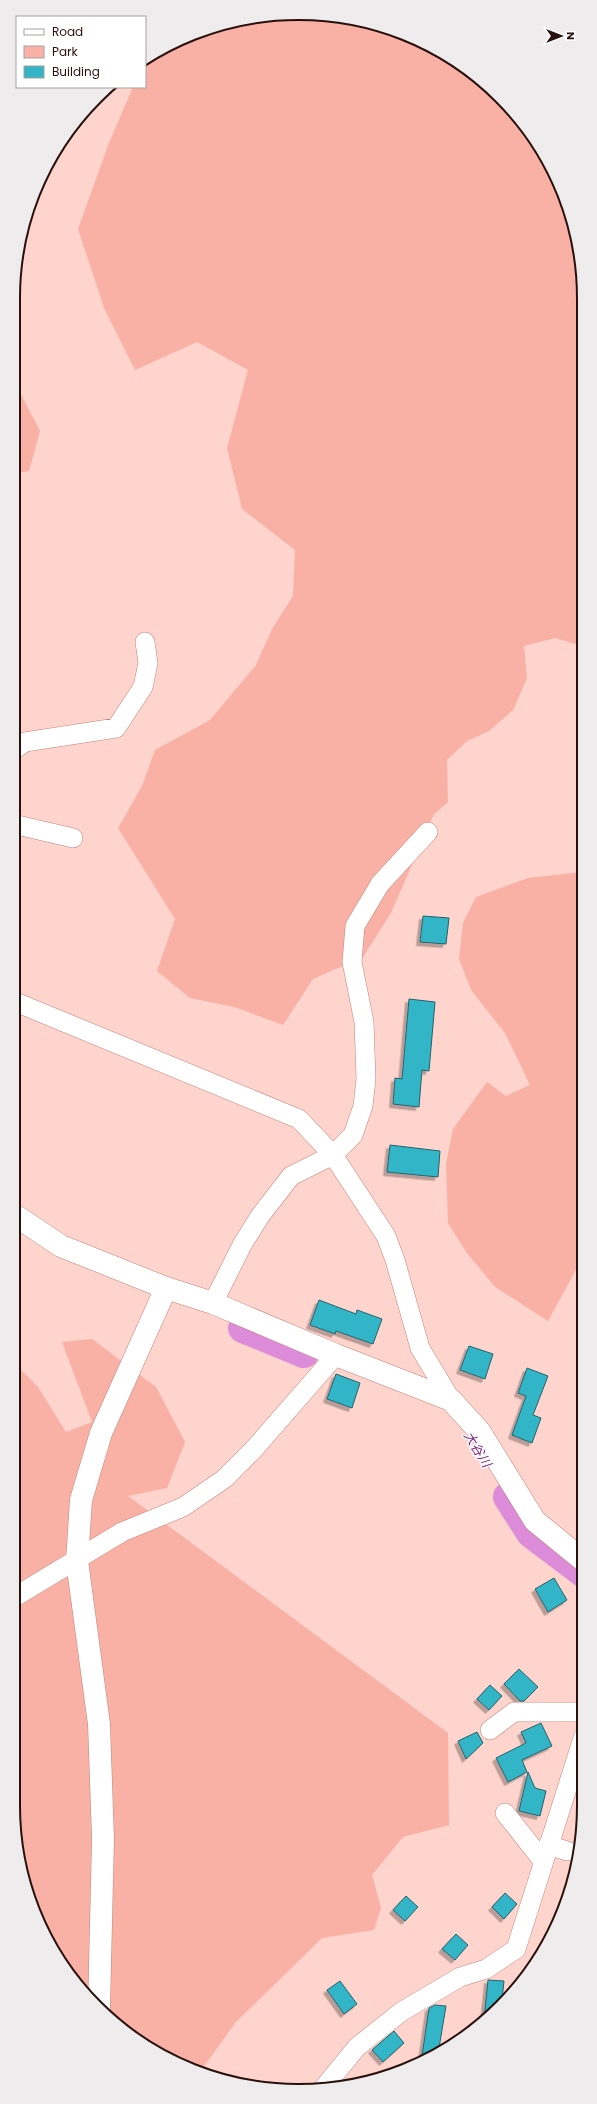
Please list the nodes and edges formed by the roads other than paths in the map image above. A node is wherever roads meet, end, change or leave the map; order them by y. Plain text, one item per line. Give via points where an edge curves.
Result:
1 (145, 642) dead end
2 (20, 746) edge
3 (20, 826) edge
4 (428, 832) dead end
5 (74, 838) dead end
6 (20, 1004) edge
7 (333, 1155) junction
8 (20, 1219) edge
9 (166, 1288) junction
10 (213, 1303) junction
11 (336, 1355) junction
12 (451, 1400) junction
13 (577, 1555) edge
14 (77, 1561) junction
15 (20, 1594) edge
16 (577, 1712) edge
17 (490, 1730) dead end
18 (577, 1757) edge
19 (505, 1813) dead end
20 (567, 1851) dead end
21 (546, 1853) junction
22 (99, 1999) edge
23 (328, 2082) edge

1 - 2 street via 148,663 143,686 116,728 25,742
3 - 5 street
4 - 7 street via 380,884 355,926 352,962 364,1022 366,1079 363,1106 353,1135
6 - 7 street via 299,1119
7 - 10 street via 291,1176 260,1216
7 - 12 street via 386,1236 420,1348
8 - 9 street via 61,1246
9 - 10 street
9 - 14 street via 101,1433 81,1500
10 - 11 street
11 - 12 street
11 - 14 street via 254,1449 224,1479 183,1507 122,1532
12 - 13 street via 480,1432 535,1521
14 - 15 street
14 - 22 street via 99,1724 104,1839
16 - 17 street via 514,1712
18 - 21 street
19 - 21 street
20 - 21 street
21 - 23 street via 516,1949 486,1969 460,1976 401,2012 357,2047

